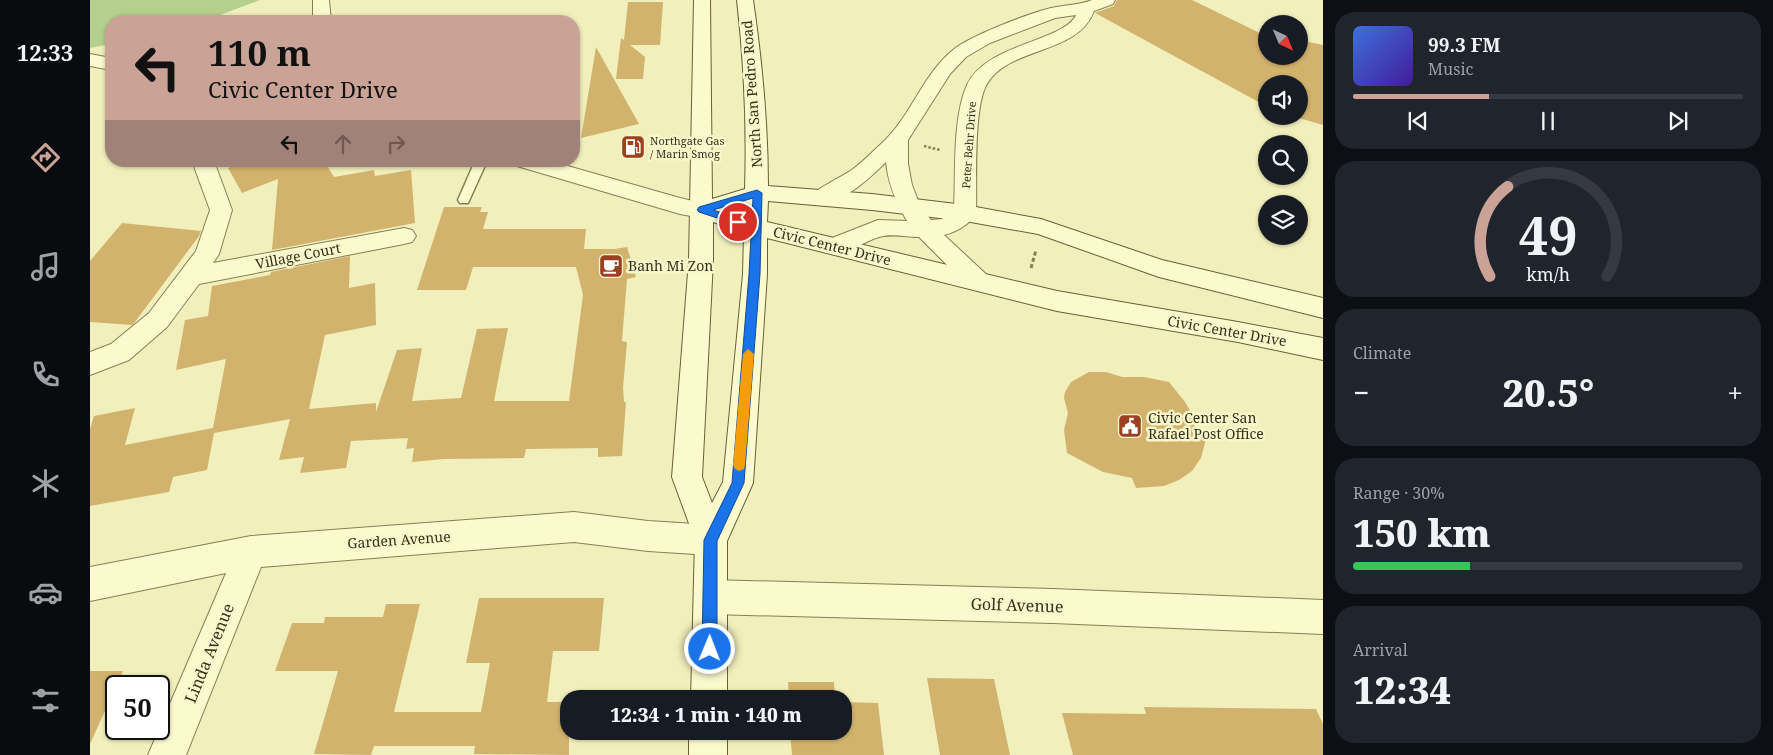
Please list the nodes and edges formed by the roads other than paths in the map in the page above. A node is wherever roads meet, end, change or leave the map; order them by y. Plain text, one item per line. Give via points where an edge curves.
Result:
1 (321, 0) edge
2 (702, 0) edge
3 (745, 0) edge
4 (1107, 0) edge
5 (1087, 8) junction
6 (322, 15) edge
7 (90, 60) edge
8 (105, 63) edge
9 (898, 140) junction
10 (205, 167) edge
11 (478, 167) edge
12 (546, 167) edge
13 (757, 193) junction
14 (820, 198) junction
15 (464, 200) dead end
16 (908, 206) junction
17 (702, 210) junction
18 (965, 213) junction
19 (756, 228) junction
20 (926, 229) junction
21 (404, 236) dead end
22 (835, 246) junction
23 (191, 276) junction
24 (979, 282) junction
25 (1323, 308) edge
26 (1323, 349) edge
27 (90, 364) edge
28 (711, 540) junction
29 (251, 552) junction
30 (90, 584) edge
31 (711, 597) junction
32 (1323, 617) edge
33 (709, 690) edge
34 (708, 740) edge
35 (167, 755) edge
36 (708, 755) edge

1 - 6 street
2 - 17 street, North San Pedro Road
3 - 13 street, North San Pedro Road via 757,150
4 - 5 street
5 - 9 street via 1052,12 984,39 960,53 943,71
5 - 18 street, Peter Behr Drive via 1073,30 1003,60 977,84 970,108
7 - 8 street
9 - 14 street via 861,174
9 - 16 street via 900,184
10 - 23 street via 221,210 207,254
11 - 15 lane
12 - 17 street, Civic Center Drive
13 - 14 street
13 - 17 street
13 - 19 street, North San Pedro Road
14 - 16 street
16 - 18 street
16 - 20 street
17 - 19 street, Civic Center Drive
17 - 28 street, North San Pedro Road via 687,477
18 - 20 street via 948,226
18 - 25 street via 1041,227 1159,268
19 - 22 street, Civic Center Drive
19 - 28 street, North San Pedro Road via 738,483
20 - 22 street via 878,228
20 - 24 street
21 - 23 street, Village Court
22 - 24 street, Civic Center Drive
23 - 27 street via 158,320 120,352
24 - 26 street, Civic Center Drive via 1057,301
28 - 29 street, Garden Avenue via 574,527
28 - 31 street, North San Pedro Road
29 - 30 street, Garden Avenue
29 - 35 street, Linda Avenue
31 - 32 street, Golf Avenue
31 - 33 street, North San Pedro Road
34 - 36 street

